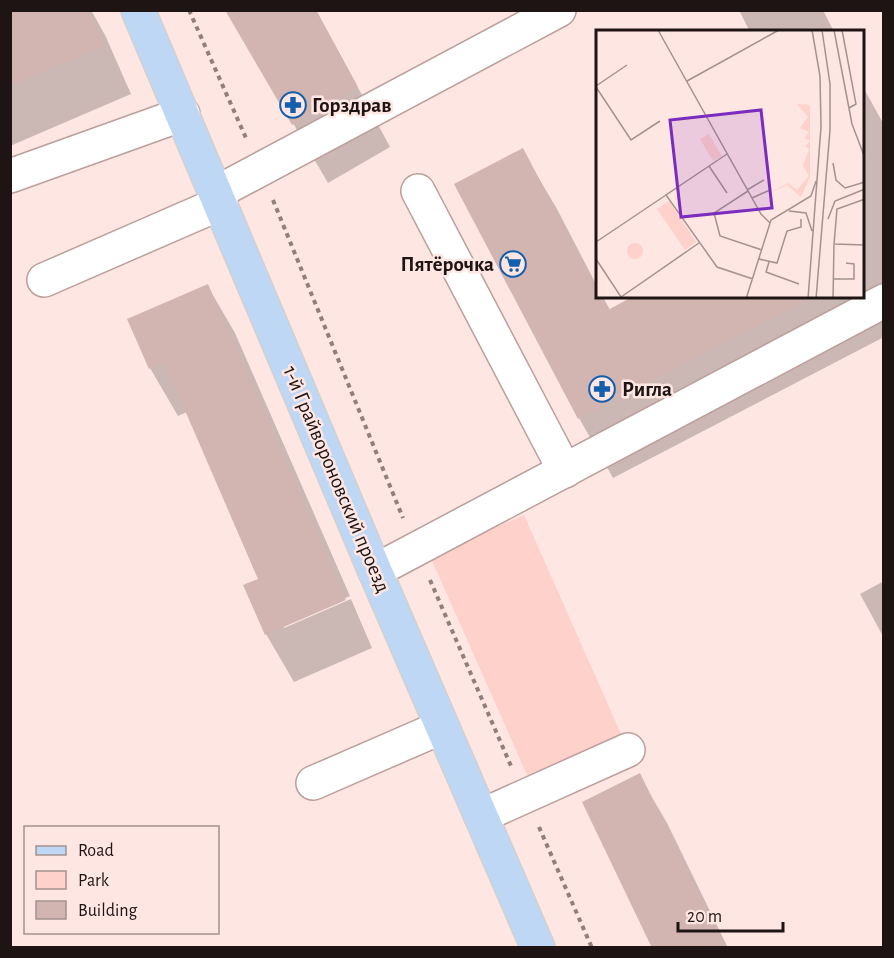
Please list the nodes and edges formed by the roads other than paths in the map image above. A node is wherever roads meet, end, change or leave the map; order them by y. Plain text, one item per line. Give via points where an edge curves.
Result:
1 (138, 10) edge
2 (559, 10) edge
3 (183, 114) junction
4 (10, 176) edge
5 (418, 191) dead end
6 (218, 198) junction
7 (44, 280) dead end
8 (884, 301) edge
9 (565, 471) junction
10 (375, 571) junction
11 (442, 727) junction
12 (628, 750) dead end
13 (313, 783) dead end
14 (481, 816) junction
15 (538, 948) edge

1 - 3 main road, 1-й Грайвороновский проезд
2 - 6 lane via 261,169
3 - 4 lane
3 - 6 main road, 1-й Грайвороновский проезд
5 - 9 lane
6 - 7 lane
6 - 10 main road, 1-й Грайвороновский проезд
8 - 9 lane
9 - 10 lane
10 - 11 main road, 1-й Грайвороновский проезд
11 - 13 lane
11 - 14 main road, 1-й Грайвороновский проезд
12 - 14 lane
14 - 15 main road, 1-й Грайвороновский проезд

